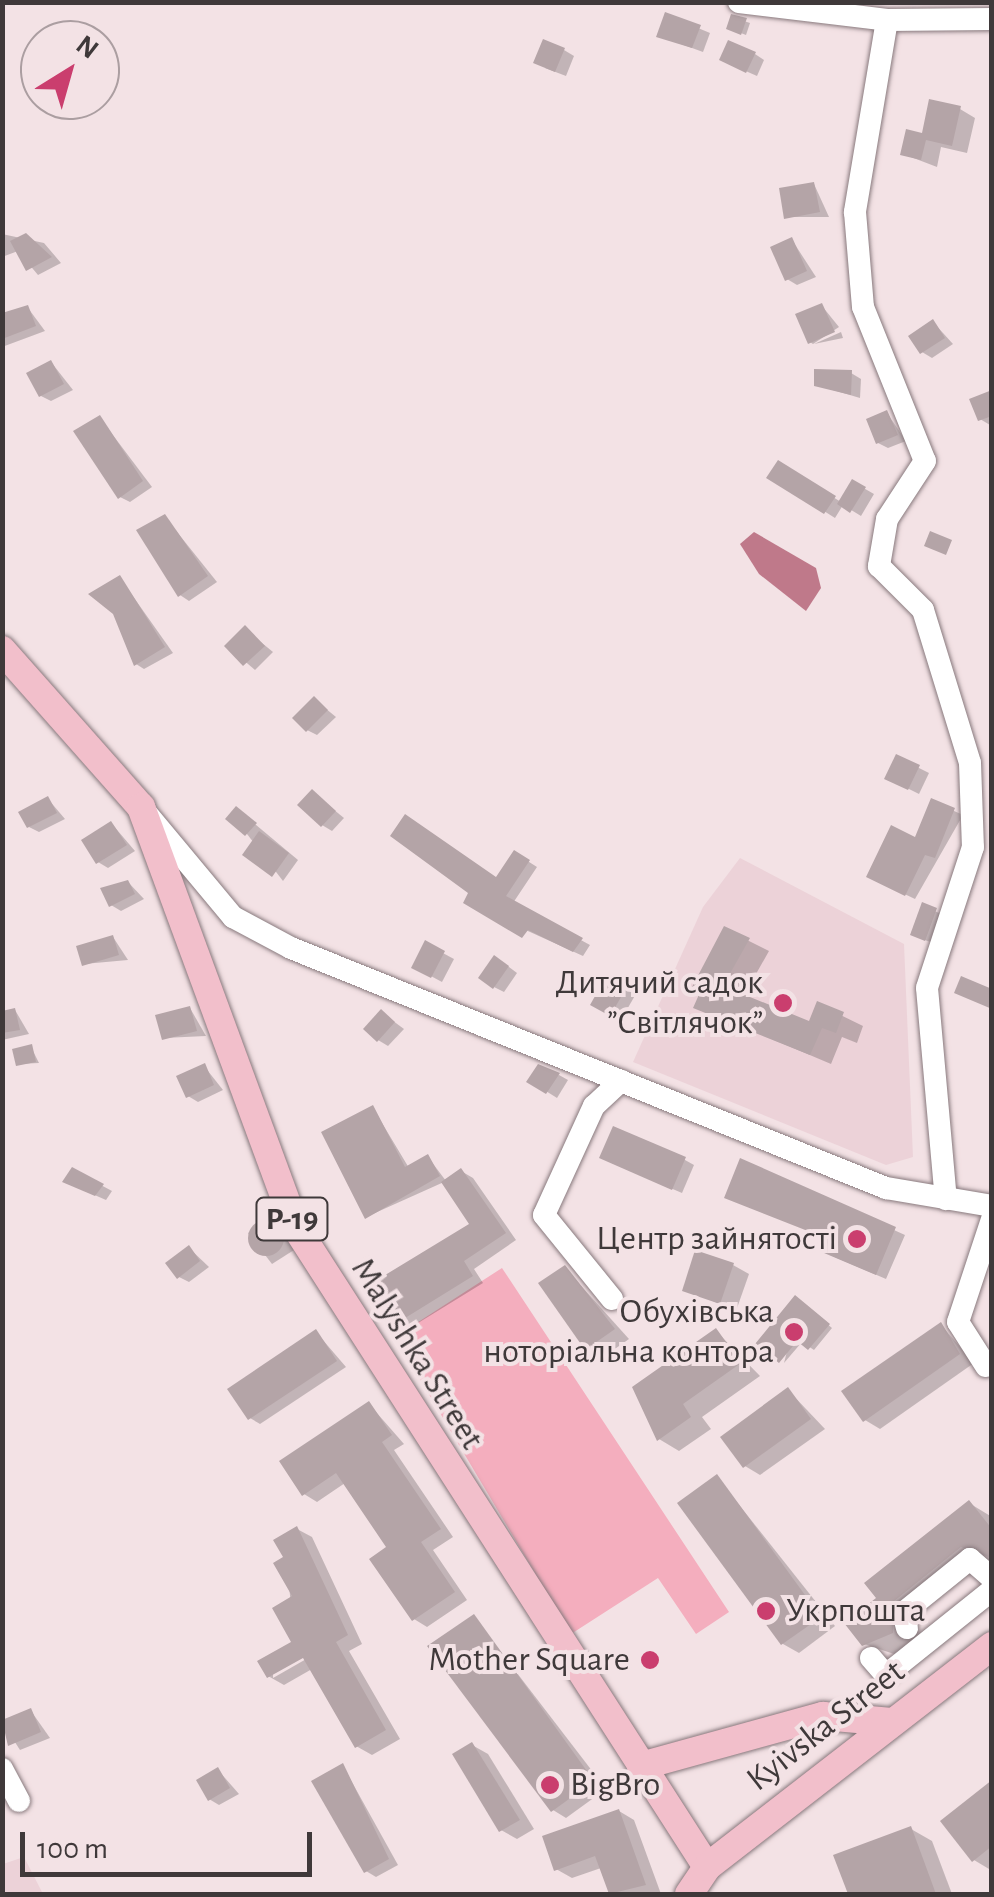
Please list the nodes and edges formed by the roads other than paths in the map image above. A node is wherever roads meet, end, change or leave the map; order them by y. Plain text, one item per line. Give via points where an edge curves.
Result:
1 (739, 2) edge
2 (992, 18) edge
3 (886, 20) junction
4 (2, 650) edge
5 (141, 807) junction
6 (982, 852) edge
7 (621, 1081) junction
8 (946, 1199) junction
9 (992, 1206) edge
10 (992, 1219) edge
11 (612, 1299) dead end
12 (986, 1366) dead end
13 (992, 1578) edge
14 (992, 1590) edge
15 (907, 1628) dead end
16 (992, 1646) edge
17 (871, 1658) dead end
18 (892, 1722) junction
19 (640, 1766) junction
20 (2, 1770) edge
21 (19, 1801) dead end
22 (707, 1867) junction
23 (688, 1894) edge

1 - 3 street
2 - 3 street
3 - 6 street via 856,212 863,307 925,461 887,519 878,566 922,610 970,763
4 - 5 main road, Malyshka Street / Р-19
5 - 7 street via 233,917
5 - 19 main road, Malyshka Street / Р-19 via 295,1226
6 - 8 street via 926,988
7 - 8 street via 886,1188
7 - 11 street via 594,1106 544,1216
8 - 9 street
10 - 12 street via 958,1322
13 - 15 street via 970,1559 903,1613
14 - 17 street via 886,1675
16 - 18 main road, Kyivska Street
18 - 19 main road via 822,1716
18 - 22 main road, Kyivska Street
19 - 22 main road, Malyshka Street / Р-19
20 - 21 street
22 - 23 main road, Kyivska Street

